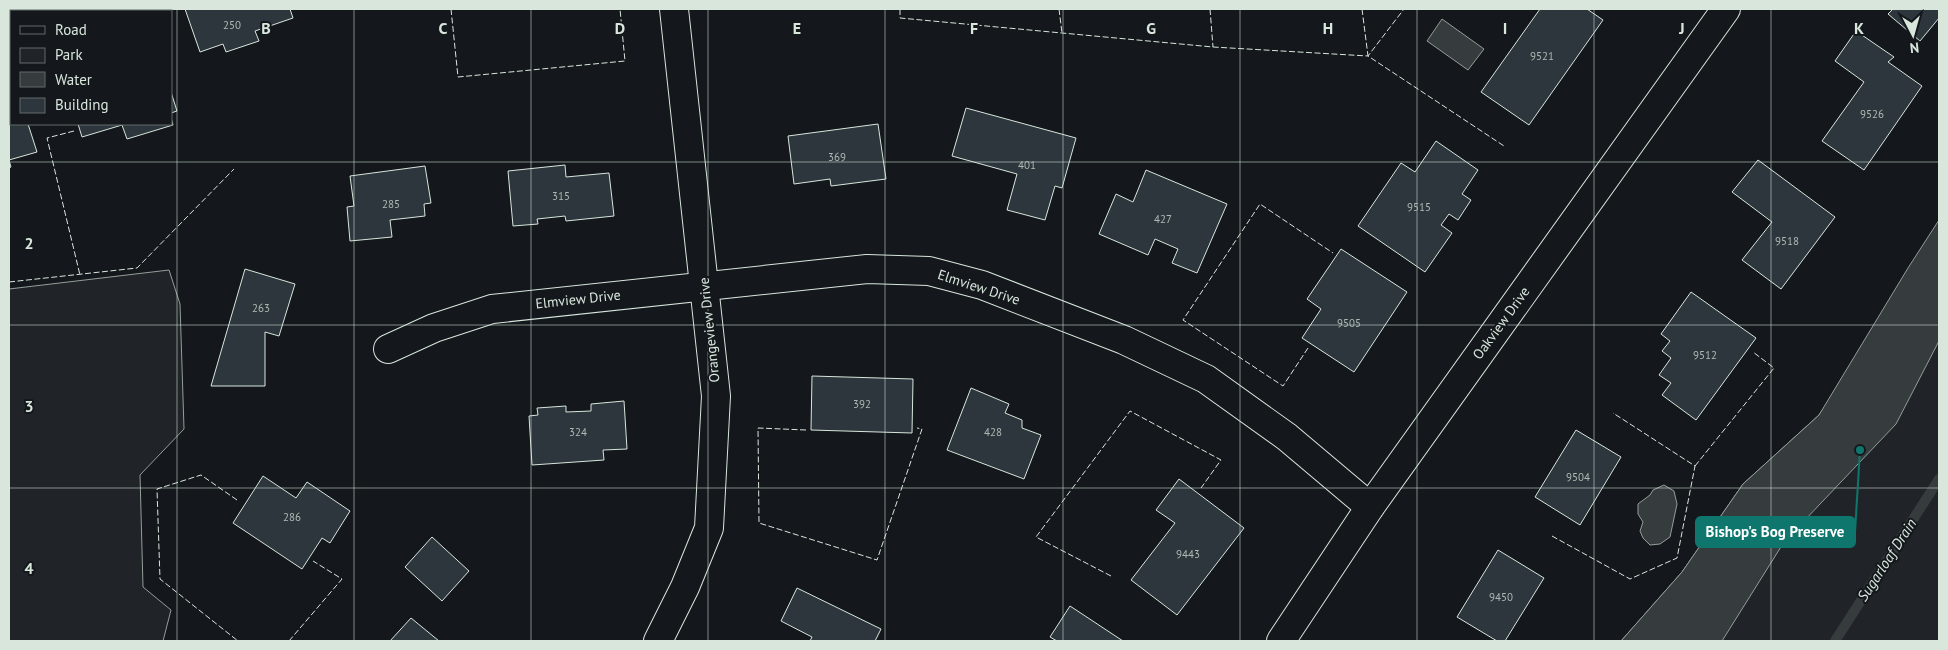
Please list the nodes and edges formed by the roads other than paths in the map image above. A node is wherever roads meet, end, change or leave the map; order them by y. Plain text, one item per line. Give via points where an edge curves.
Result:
1 (674, 9) edge
2 (1726, 9) edge
3 (704, 286) junction
4 (388, 349) dead end
5 (1370, 507) junction
6 (658, 641) edge
7 (1281, 641) edge

1 - 3 street, Orangeview Drive
2 - 5 street, Oakview Drive
3 - 4 street, Elmview Drive via 492,308 434,328
3 - 5 street, Elmview Drive via 868,268 929,271 982,285 1124,340 1206,379 1287,437
3 - 6 street, Orangeview Drive via 716,396 709,528
5 - 7 street, Oakview Drive

